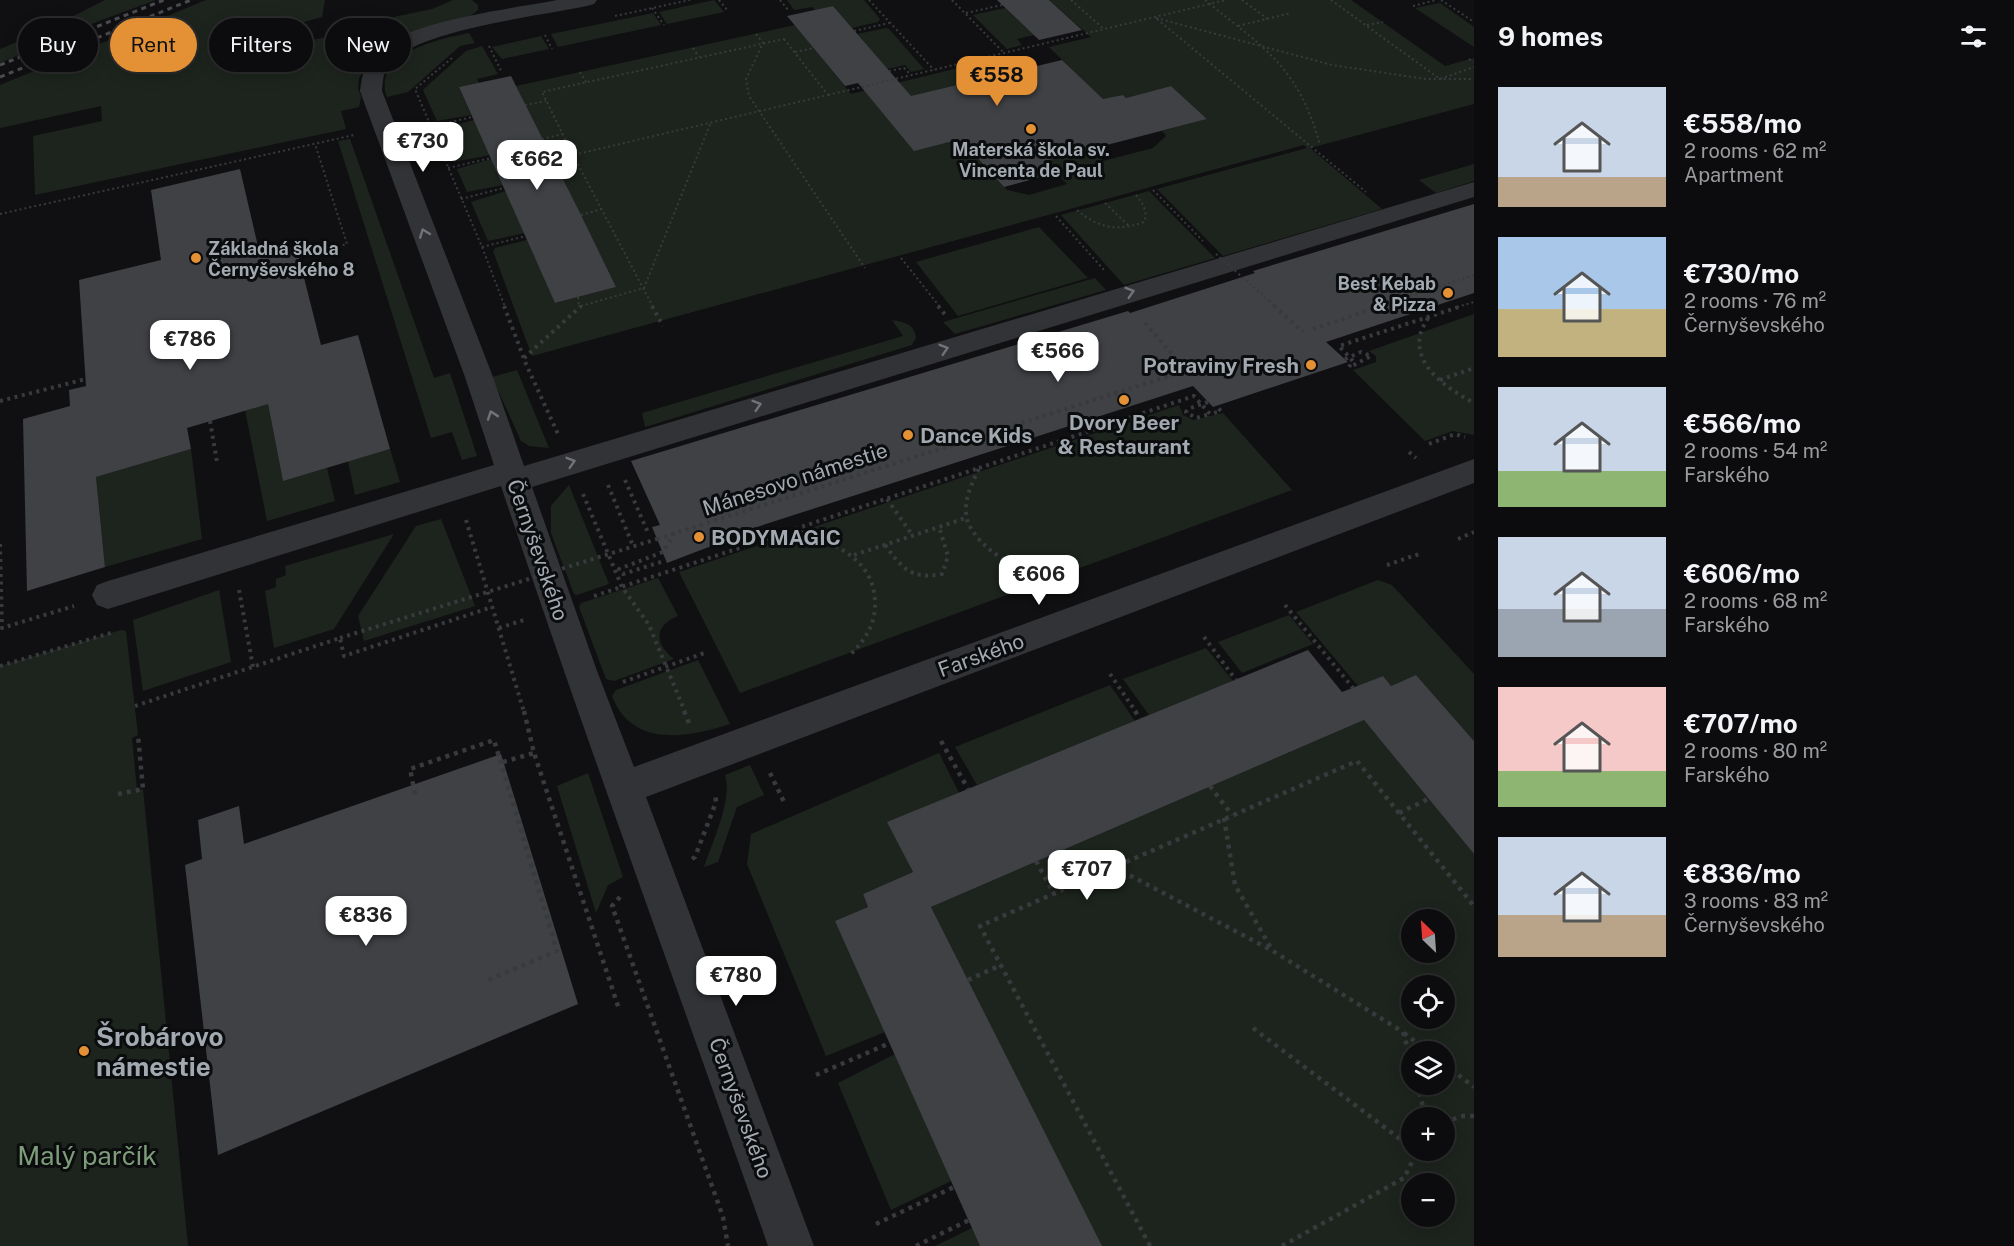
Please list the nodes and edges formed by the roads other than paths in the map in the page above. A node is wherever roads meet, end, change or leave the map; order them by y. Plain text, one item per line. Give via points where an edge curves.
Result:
1 (587, 0) edge
2 (1474, 189) edge
3 (1474, 471) edge
4 (513, 475) junction
5 (115, 593) road end
6 (623, 788) junction
7 (791, 1246) edge

4 -> 1 street, Černyševského via 369,82 380,59 424,34
4 -> 2 street
3 - 6 street, Farského
4 - 5 street via 456,488
4 - 6 street, Černyševského
6 - 7 street, Černyševského

